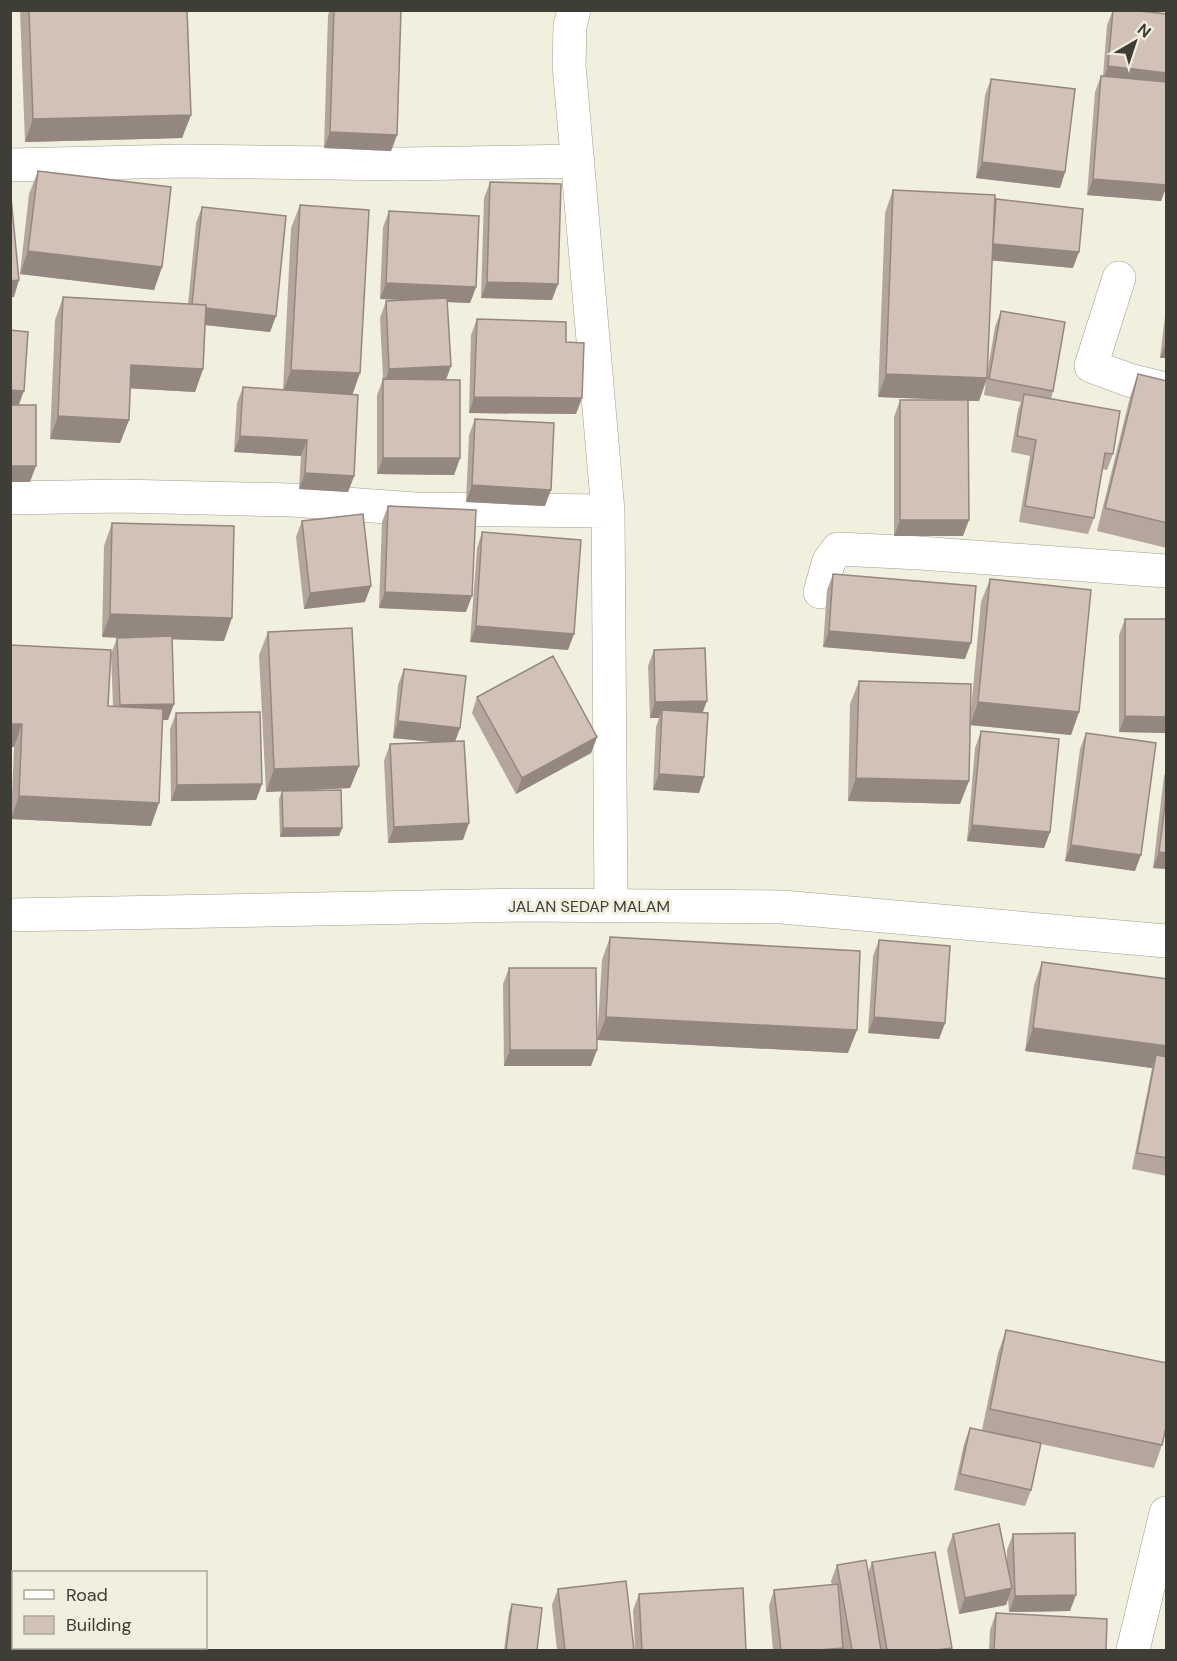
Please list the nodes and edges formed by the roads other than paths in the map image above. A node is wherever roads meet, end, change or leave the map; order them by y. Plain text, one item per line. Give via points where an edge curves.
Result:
1 (574, 10) edge
2 (578, 161) junction
3 (10, 165) edge
4 (1119, 278) dead end
5 (1167, 389) edge
6 (10, 498) edge
7 (608, 512) junction
8 (1167, 571) edge
9 (820, 592) dead end
10 (611, 905) junction
11 (10, 915) edge
12 (1167, 941) edge
13 (1167, 1513) edge
14 (1133, 1650) edge

1 - 2 street via 569,65
2 - 3 street
2 - 7 street
4 - 5 street via 1091,366
6 - 7 street via 121,496 291,500 415,509
7 - 10 street
8 - 9 street via 838,549
10 - 11 street, JALAN SEDAP MALAM
10 - 12 street, JALAN SEDAP MALAM via 782,906
13 - 14 street

